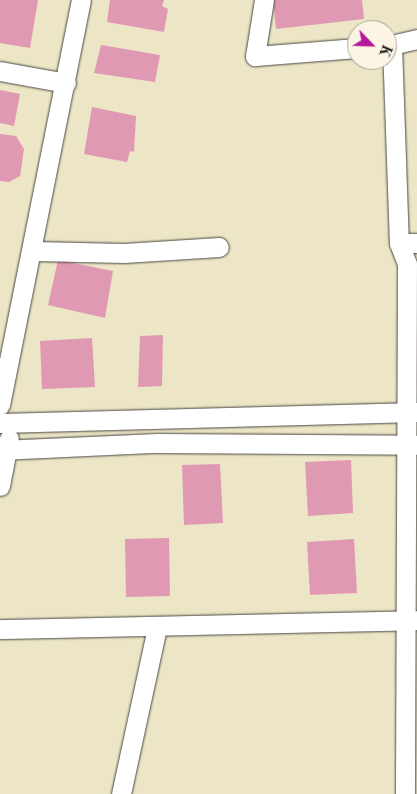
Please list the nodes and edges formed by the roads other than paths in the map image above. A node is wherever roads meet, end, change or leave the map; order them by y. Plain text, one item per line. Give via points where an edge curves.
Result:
1 (82, 0) edge
2 (264, 0) edge
3 (417, 39) edge
4 (397, 43) edge
5 (347, 49) edge
6 (0, 70) edge
7 (392, 70) edge
8 (66, 83) junction
9 (408, 243) edge
10 (219, 247) dead end
11 (34, 251) junction
12 (1, 404) edge
13 (413, 412) edge
14 (6, 424) edge
15 (413, 445) edge
16 (3, 450) edge
17 (0, 486) edge
18 (412, 620) edge
19 (158, 628) junction
20 (0, 629) edge
21 (121, 794) edge
22 (405, 794) edge

1 - 8 street
2 - 5 street via 255,56
3 - 4 street
6 - 8 street
7 - 9 street
8 - 11 street
9 - 13 street
10 - 11 street via 124,253
11 - 12 street
12 - 14 street
13 - 14 street
13 - 15 street
14 - 16 street
15 - 16 street via 158,443
15 - 18 street
16 - 17 street
18 - 19 street
18 - 22 street
19 - 20 street
19 - 21 street

